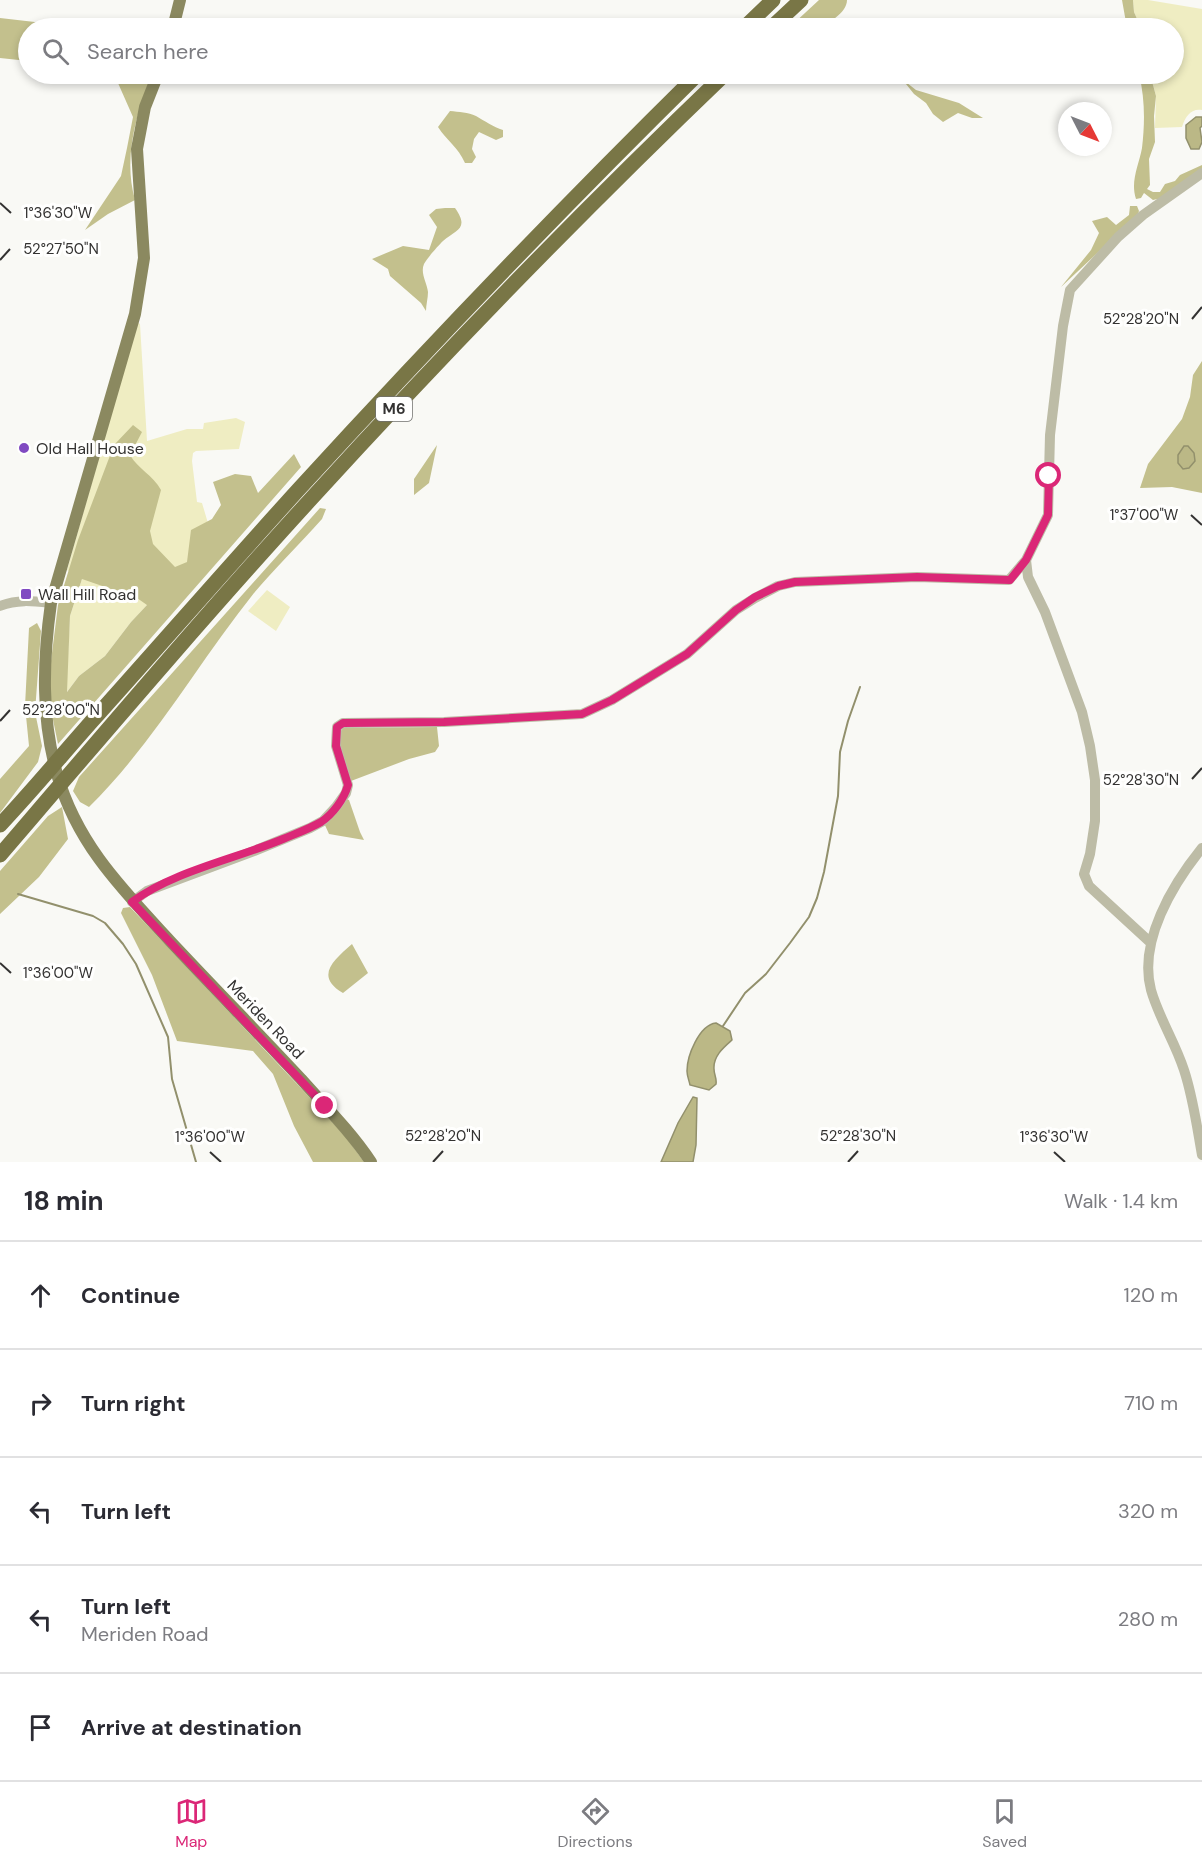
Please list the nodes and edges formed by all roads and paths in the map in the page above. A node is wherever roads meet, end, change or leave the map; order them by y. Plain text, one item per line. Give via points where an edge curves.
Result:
1 (180, 0) edge
2 (773, 0) edge
3 (801, 0) edge
4 (176, 18) edge
5 (754, 18) edge
6 (782, 18) edge
7 (154, 84) edge
8 (688, 84) edge
9 (715, 84) edge
10 (1202, 173) edge
11 (1026, 560) junction
12 (1028, 578) junction
13 (1010, 580) junction
14 (51, 603) junction
15 (0, 606) edge
16 (0, 825) edge
17 (1202, 848) edge
18 (0, 855) edge
19 (132, 902) junction
20 (1151, 943) junction
21 (1202, 1155) edge
22 (371, 1162) edge

1 - 4 main road
2 - 5 highway
3 - 6 highway
7 - 14 main road, Meriden Road via 136,149 144,258 135,314
8 - 16 highway, M6 via 297,491
9 - 18 highway, M6 via 465,333 308,501
10 - 11 street via 1143,215 1070,290 1050,435 1048,515
11 - 12 street
11 - 13 street
12 - 13 street
12 - 20 street via 1078,701 1090,746 1095,821 1084,874 1089,886
13 - 19 street via 917,577 795,582 755,597 687,654 582,714 343,723 337,727 335,737 348,785 336,807 322,821 147,891
14 - 15 street via 12,601
14 - 19 main road, Meriden Road via 45,646 45,699 57,775 77,825 96,857
17 - 20 street via 1177,881
19 - 22 main road, Meriden Road via 325,1106
20 - 21 street via 1150,987 1185,1072

